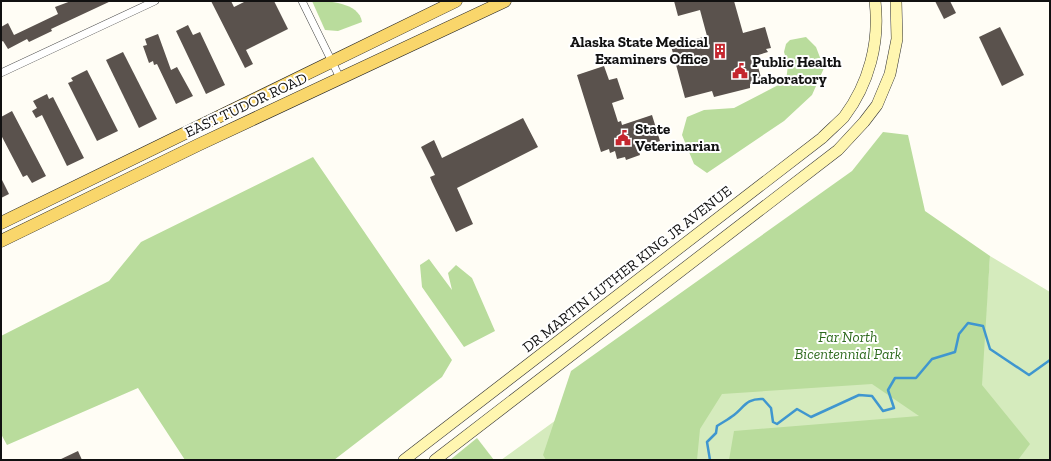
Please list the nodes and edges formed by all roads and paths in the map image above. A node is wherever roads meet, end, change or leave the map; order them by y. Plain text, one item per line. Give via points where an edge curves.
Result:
1 (156, 1) edge
2 (302, 1) edge
3 (456, 1) edge
4 (505, 1) edge
5 (875, 1) edge
6 (896, 1) edge
7 (332, 62) junction
8 (1, 73) edge
9 (340, 78) junction
10 (1, 223) edge
11 (1, 241) edge
12 (404, 460) edge
13 (435, 460) edge

1 - 8 street
2 - 7 street
3 - 7 main road, EAST TUDOR ROAD
4 - 9 main road, EAST TUDOR ROAD
5 - 12 street, DR MARTIN LUTHER KING JR AVENUE via 877,20 873,57 860,93 843,117 822,138
6 - 13 street via 897,38 890,74 877,105 838,150
7 - 9 street
7 - 10 main road, EAST TUDOR ROAD
9 - 11 main road, EAST TUDOR ROAD

